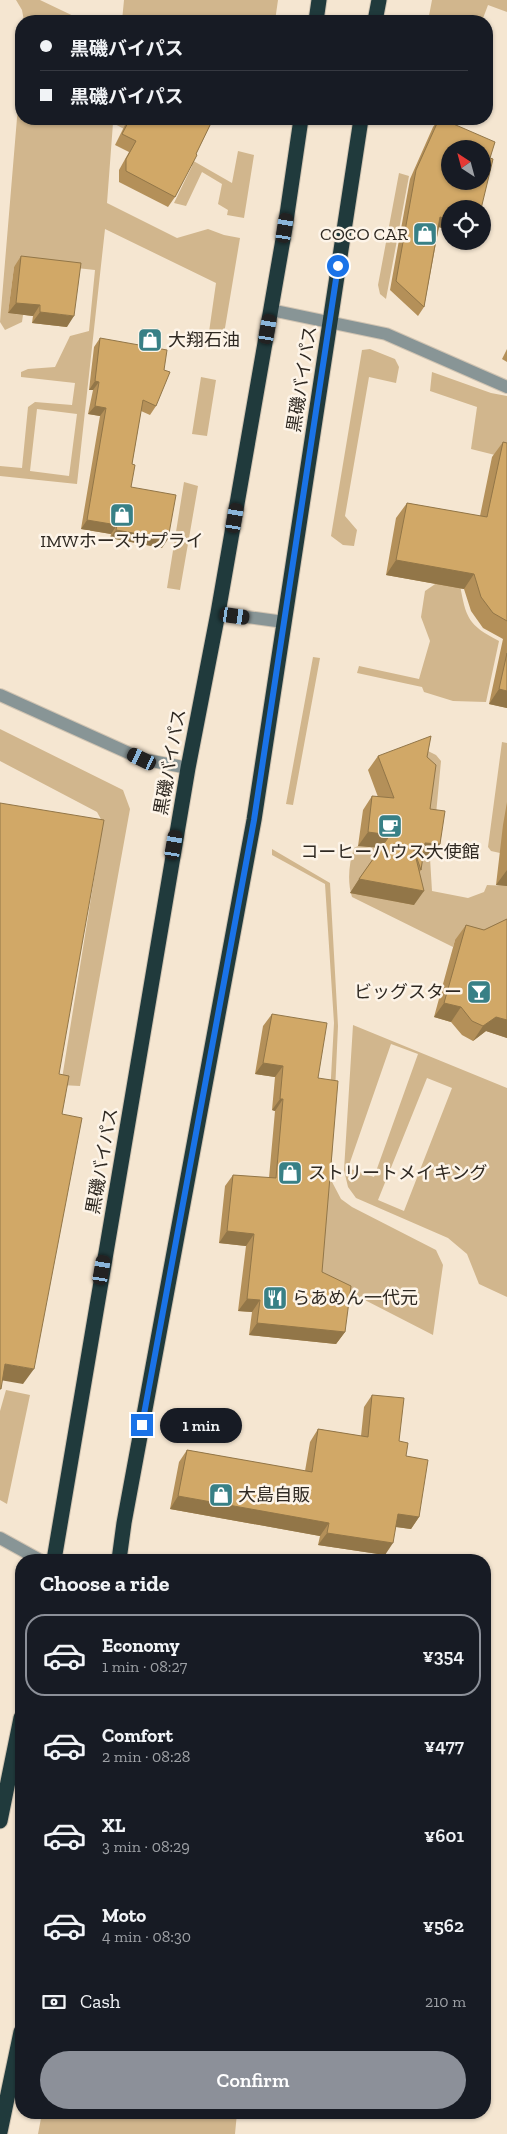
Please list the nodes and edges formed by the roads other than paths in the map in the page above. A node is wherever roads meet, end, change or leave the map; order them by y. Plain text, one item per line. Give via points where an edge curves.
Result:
1 (319, 0) edge
2 (379, 0) edge
3 (317, 15) edge
4 (377, 15) edge
5 (300, 125) edge
6 (360, 125) edge
7 (271, 310) junction
8 (330, 321) junction
9 (507, 387) edge
10 (218, 613) junction
11 (284, 622) junction
12 (0, 696) edge
13 (188, 768) junction
14 (0, 1538) edge
15 (29, 1554) edge
16 (55, 1554) edge
17 (120, 1554) edge
18 (15, 1747) edge
19 (0, 1821) edge
20 (15, 2061) edge
21 (0, 2132) edge

1 - 3 highway
2 - 4 highway
5 - 7 highway, 黒磯バイパス
6 - 8 highway, 黒磯バイパス
7 - 8 street
7 - 10 highway, 黒磯バイパス
8 - 9 street via 386,334
8 - 11 highway, 黒磯バイパス
10 - 11 street
10 - 13 highway, 黒磯バイパス
11 - 17 highway, 黒磯バイパス via 254,820
12 - 13 street via 142,759
13 - 16 highway, 黒磯バイパス
14 - 15 street
18 - 19 highway
20 - 21 highway

